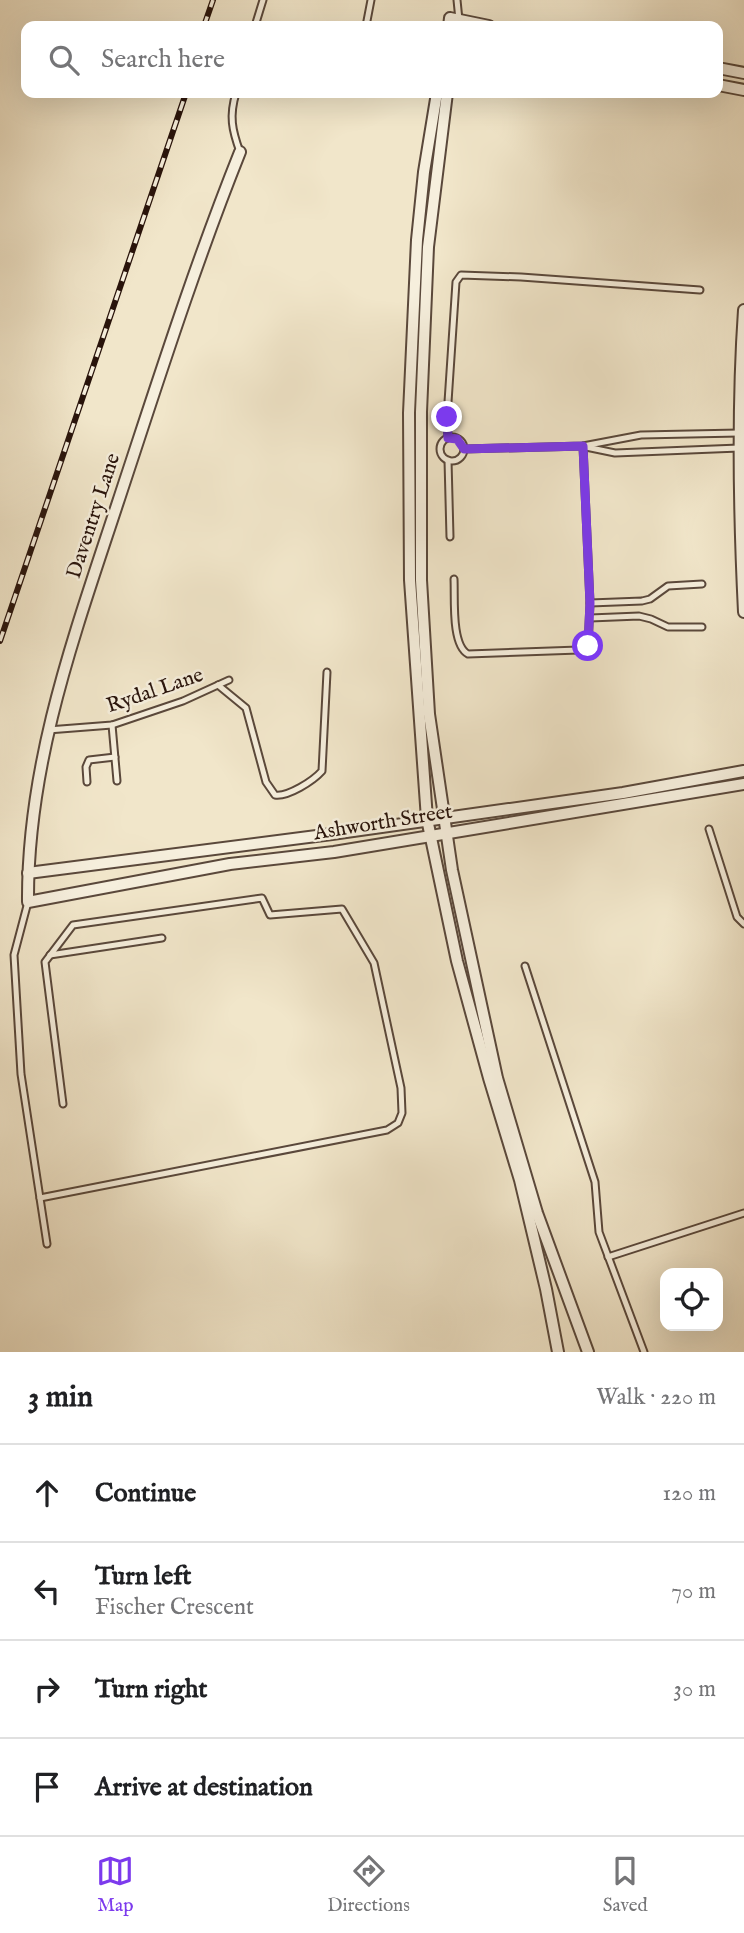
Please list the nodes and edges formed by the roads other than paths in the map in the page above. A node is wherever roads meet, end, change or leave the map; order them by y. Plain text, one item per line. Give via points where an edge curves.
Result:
1 (263, 0) edge
2 (370, 0) edge
3 (457, 0) edge
4 (257, 21) edge
5 (367, 21) edge
6 (454, 21) edge
7 (723, 69) edge
8 (744, 73) edge
9 (723, 86) edge
10 (744, 90) edge
11 (235, 98) edge
12 (436, 98) edge
13 (446, 98) edge
14 (240, 152) joint
15 (700, 290) dead end
16 (744, 310) edge
17 (739, 433) junction
18 (448, 438) junction
19 (583, 446) junction
20 (739, 448) junction
21 (464, 449) junction
22 (448, 460) junction
23 (450, 537) dead end
24 (454, 579) dead end
25 (702, 584) dead end
26 (590, 603) junction
27 (744, 612) edge
28 (590, 618) junction
29 (702, 627) dead end
30 (327, 672) dead end
31 (229, 680) dead end
32 (218, 685) junction
33 (111, 725) junction
34 (48, 730) junction
35 (115, 757) junction
36 (744, 771) edge
37 (117, 781) dead end
38 (87, 782) dead end
39 (744, 784) edge
40 (444, 817) junction
41 (427, 819) junction
42 (709, 829) dead end
43 (447, 832) junction
44 (430, 835) junction
45 (28, 873) junction
46 (28, 902) junction
47 (744, 924) edge
48 (162, 938) dead end
49 (50, 955) junction
50 (526, 966) dead end
51 (63, 1104) dead end
52 (524, 1179) junction
53 (40, 1198) junction
54 (744, 1213) edge
55 (47, 1244) dead end
56 (608, 1257) junction
57 (558, 1352) edge
58 (588, 1352) edge
59 (644, 1352) edge

1 - 4 lane
2 - 5 lane
3 - 6 lane
7 - 8 street
9 - 10 street
11 - 14 lane via 230,118
12 - 41 street via 417,240 409,413 410,580
13 - 40 street via 428,247 421,412 422,606 429,714
14 - 34 street, Daventry Lane via 190,283 60,680
15 - 18 lane via 461,275 456,282
16 - 17 street
17 - 19 lane via 641,435
17 - 20 street
18 - 21 lane via 457,439
18 - 22 lane via 441,449
19 - 20 lane via 615,453
19 - 21 lane
19 - 26 lane
20 - 27 street
21 - 22 lane via 461,457
22 - 23 lane
24 - 28 lane via 457,642 468,654 582,649 589,642
25 - 26 lane via 668,586 642,601
26 - 28 lane
28 - 29 lane via 639,616 668,628
30 - 32 lane via 322,771 281,796 266,782 246,708
31 - 32 lane, Rydal Lane
32 - 33 lane, Rydal Lane
33 - 34 lane, Rydal Lane
33 - 35 lane
34 - 45 street, Daventry Lane via 34,801
35 - 37 lane
35 - 38 lane via 89,760
36 - 40 street, Ashworth Street
39 - 43 street, Ashworth Street
40 - 41 street, Ashworth Street
40 - 43 street
41 - 44 street
41 - 45 street, Ashworth Street
42 - 47 lane via 737,917
43 - 44 street, Ashworth Street
43 - 52 street via 496,1078
44 - 46 street, Ashworth Street via 230,864
44 - 52 street via 457,961 489,1078
45 - 46 street, Daventry Lane
46 - 53 lane via 14,955 21,1074
48 - 49 lane
49 - 51 lane via 45,962
49 - 53 lane via 73,925 262,898 270,915 342,909 374,963 403,1104 398,1123 387,1130
50 - 56 lane via 594,1182 599,1232
52 - 57 street
52 - 58 street
53 - 55 lane
54 - 56 lane
56 - 59 lane

